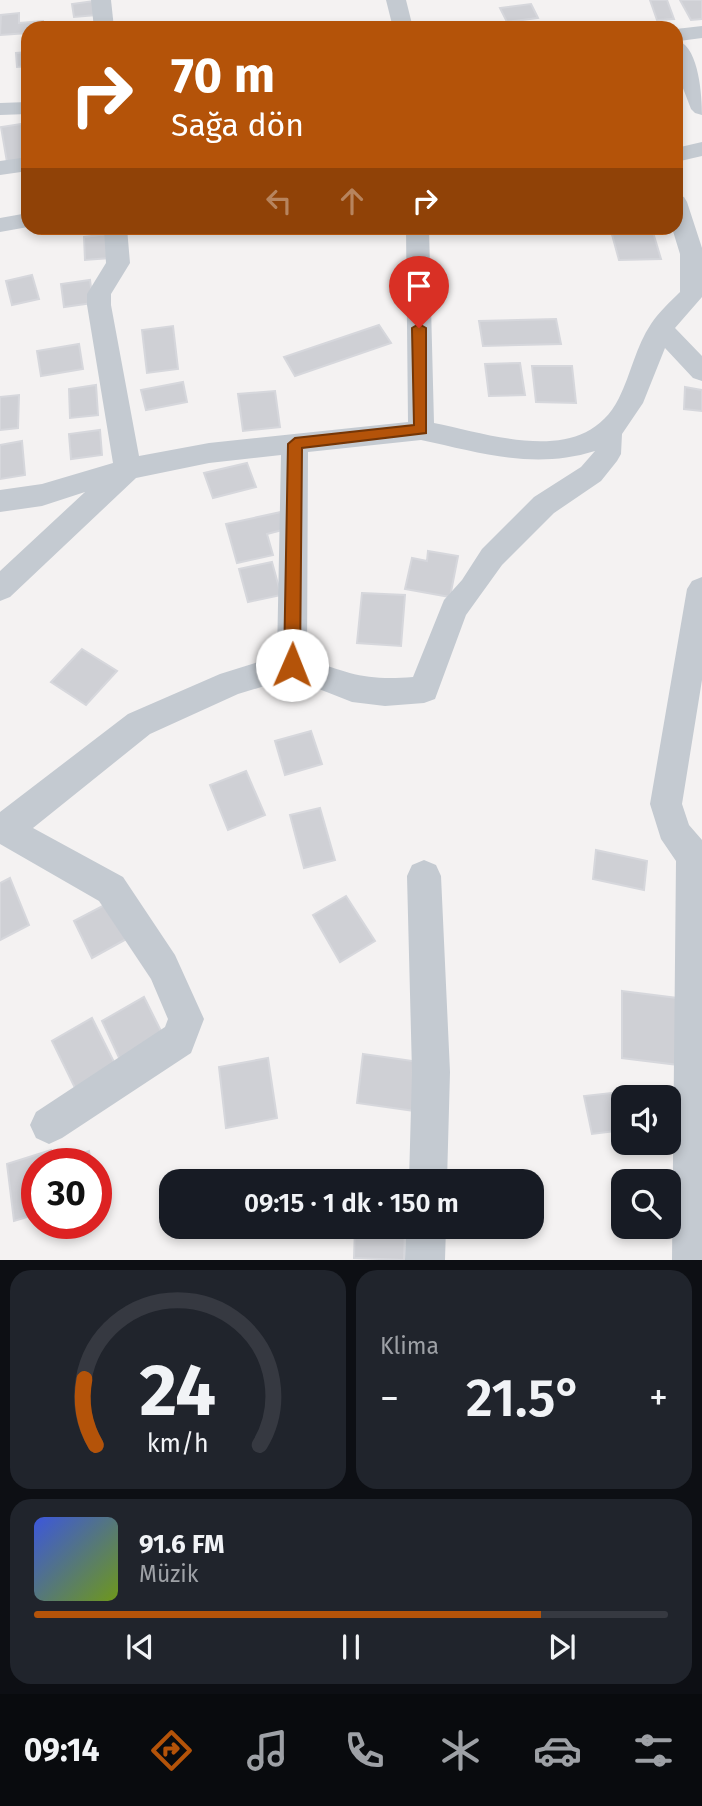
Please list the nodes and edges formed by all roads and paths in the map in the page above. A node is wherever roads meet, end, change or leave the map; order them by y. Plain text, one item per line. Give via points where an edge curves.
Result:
1 (101, 0) edge
2 (396, 0) edge
3 (103, 21) edge
4 (402, 21) edge
5 (702, 32) edge
6 (683, 34) edge
7 (683, 63) edge
8 (21, 108) edge
9 (0, 109) edge
10 (702, 109) edge
11 (702, 149) edge
12 (683, 153) edge
13 (21, 165) edge
14 (0, 168) edge
15 (683, 219) edge
16 (21, 221) edge
17 (0, 225) edge
18 (116, 235) edge
19 (417, 235) edge
20 (697, 254) edge
21 (661, 328) junction
22 (702, 372) edge
23 (421, 430) junction
24 (609, 433) junction
25 (295, 444) junction
26 (128, 469) junction
27 (0, 501) edge
28 (0, 589) edge
29 (702, 589) edge
30 (292, 665) junction
31 (3, 828) edge
32 (698, 857) edge
33 (424, 876) dead end
34 (50, 1125) dead end
35 (428, 1169) edge
36 (426, 1239) edge
37 (425, 1260) edge
38 (692, 1260) edge

1 - 3 street
2 - 4 street
5 - 6 street
7 - 10 street
8 - 9 street
11 - 12 street
13 - 14 street
15 - 20 street
16 - 17 street
18 - 26 street via 118,262 99,294 99,304
19 - 23 street
20 - 21 street via 692,294
21 - 22 street
21 - 24 street via 630,403
23 - 24 street via 517,450 552,452 583,446
23 - 25 street
24 - 30 street via 608,454 591,474 544,505 508,538 454,609 424,690 385,693 352,689
25 - 26 street via 209,453
25 - 30 street
26 - 27 street via 42,495
26 - 28 street
29 - 32 street via 666,804 670,824
30 - 31 street via 231,683 139,724
31 - 34 street via 111,889 163,967 186,1019 178,1040
32 - 38 street
33 - 35 street via 431,1072
36 - 37 street

